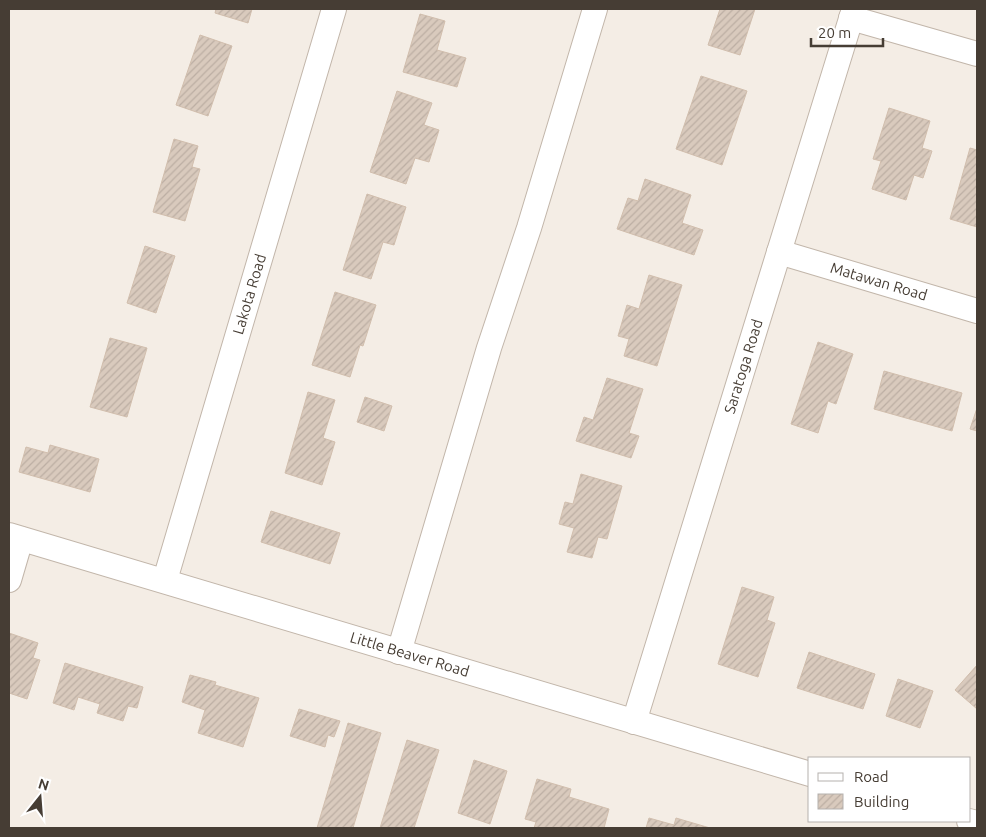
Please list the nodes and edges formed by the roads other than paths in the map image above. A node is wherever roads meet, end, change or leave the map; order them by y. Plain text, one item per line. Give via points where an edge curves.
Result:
1 (334, 9) edge
2 (595, 9) edge
3 (852, 13) edge
4 (977, 54) edge
5 (779, 252) junction
6 (977, 311) edge
7 (15, 537) edge
8 (9, 580) edge
9 (164, 580) junction
10 (399, 652) junction
11 (634, 722) junction
12 (808, 773) edge

1 - 9 street, Lakota Road
2 - 10 street via 489,348
3 - 4 street
3 - 5 street, Saratoga Road
5 - 6 street, Matawan Road
5 - 11 street, Saratoga Road
7 - 8 street
7 - 9 street, Little Beaver Road
9 - 10 street, Little Beaver Road
10 - 11 street, Little Beaver Road
11 - 12 street, Little Beaver Road

